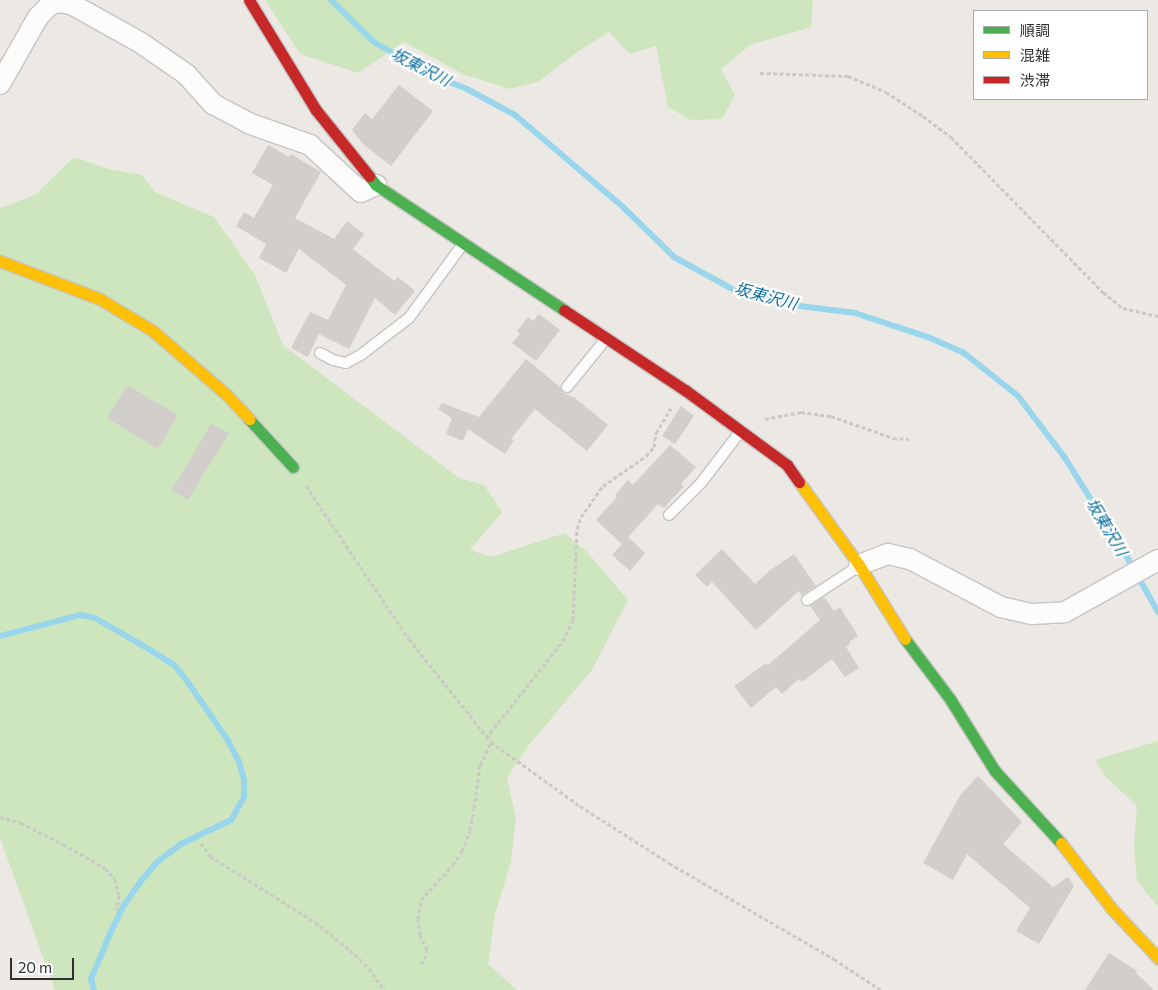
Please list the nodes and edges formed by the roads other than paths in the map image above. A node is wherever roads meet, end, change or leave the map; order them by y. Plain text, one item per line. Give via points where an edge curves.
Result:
1 (249, 0) edge
2 (0, 84) edge
3 (376, 185) junction
4 (463, 244) junction
5 (0, 260) edge
6 (606, 339) junction
7 (320, 353) dead end
8 (567, 387) dead end
9 (740, 432) junction
10 (293, 467) road end
11 (669, 515) dead end
12 (1158, 560) edge
13 (859, 565) junction
14 (807, 600) dead end
15 (1158, 958) edge

1 - 3 street via 316,110
2 - 3 street via 38,17 51,4 62,2 141,43 186,74 214,104 248,123 310,145 362,192
3 - 4 street
4 - 6 street
4 - 7 lane via 409,318 362,354 346,363
5 - 10 street via 100,299 152,331 227,395
6 - 8 lane
6 - 9 street via 685,390
9 - 11 lane via 701,483
9 - 13 street via 787,465
12 - 13 street via 1065,612 1032,614 1001,607 910,559 888,554
13 - 14 lane
13 - 15 street via 995,772 1051,829 1111,908

